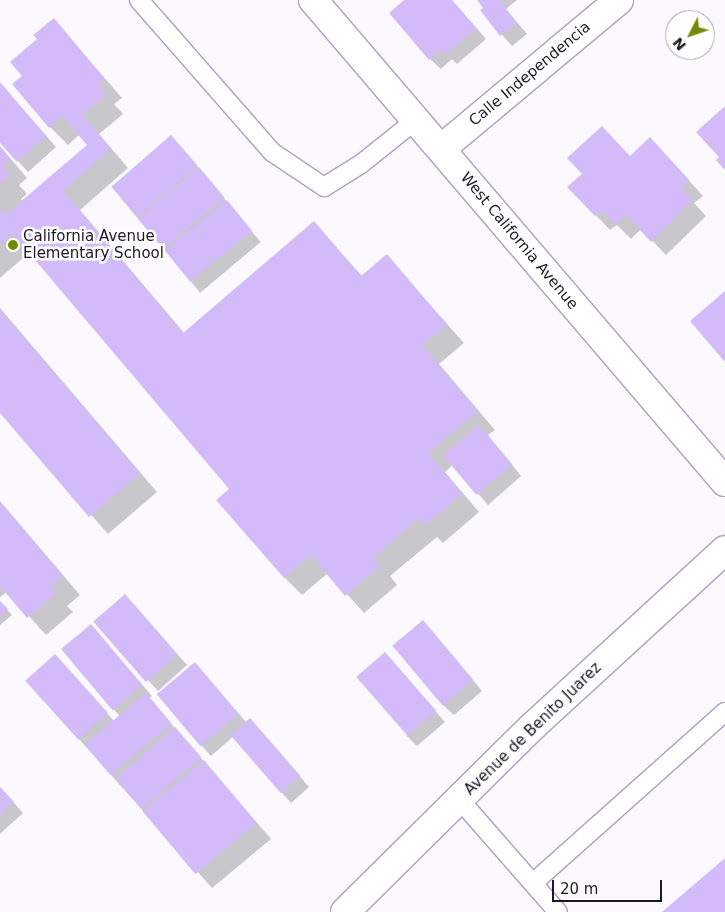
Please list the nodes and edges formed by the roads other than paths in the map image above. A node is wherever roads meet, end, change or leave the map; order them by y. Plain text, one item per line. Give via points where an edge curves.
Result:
1 (139, 0) edge
2 (312, 0) edge
3 (619, 0) edge
4 (416, 120) junction
5 (441, 149) junction
6 (725, 482) edge
7 (725, 550) edge
8 (725, 712) edge
9 (459, 799) junction
10 (534, 883) junction
11 (345, 912) edge
12 (558, 912) edge

1 - 4 lane via 272,152 324,187 360,164
2 - 4 street, West California Avenue
3 - 5 street, Calle Independencia
4 - 5 street, West California Avenue
5 - 6 street, West California Avenue
7 - 9 street, Avenue de Benito Juarez via 533,726
8 - 10 lane
9 - 10 lane
9 - 11 street, Avenue de Benito Juarez
10 - 12 lane

